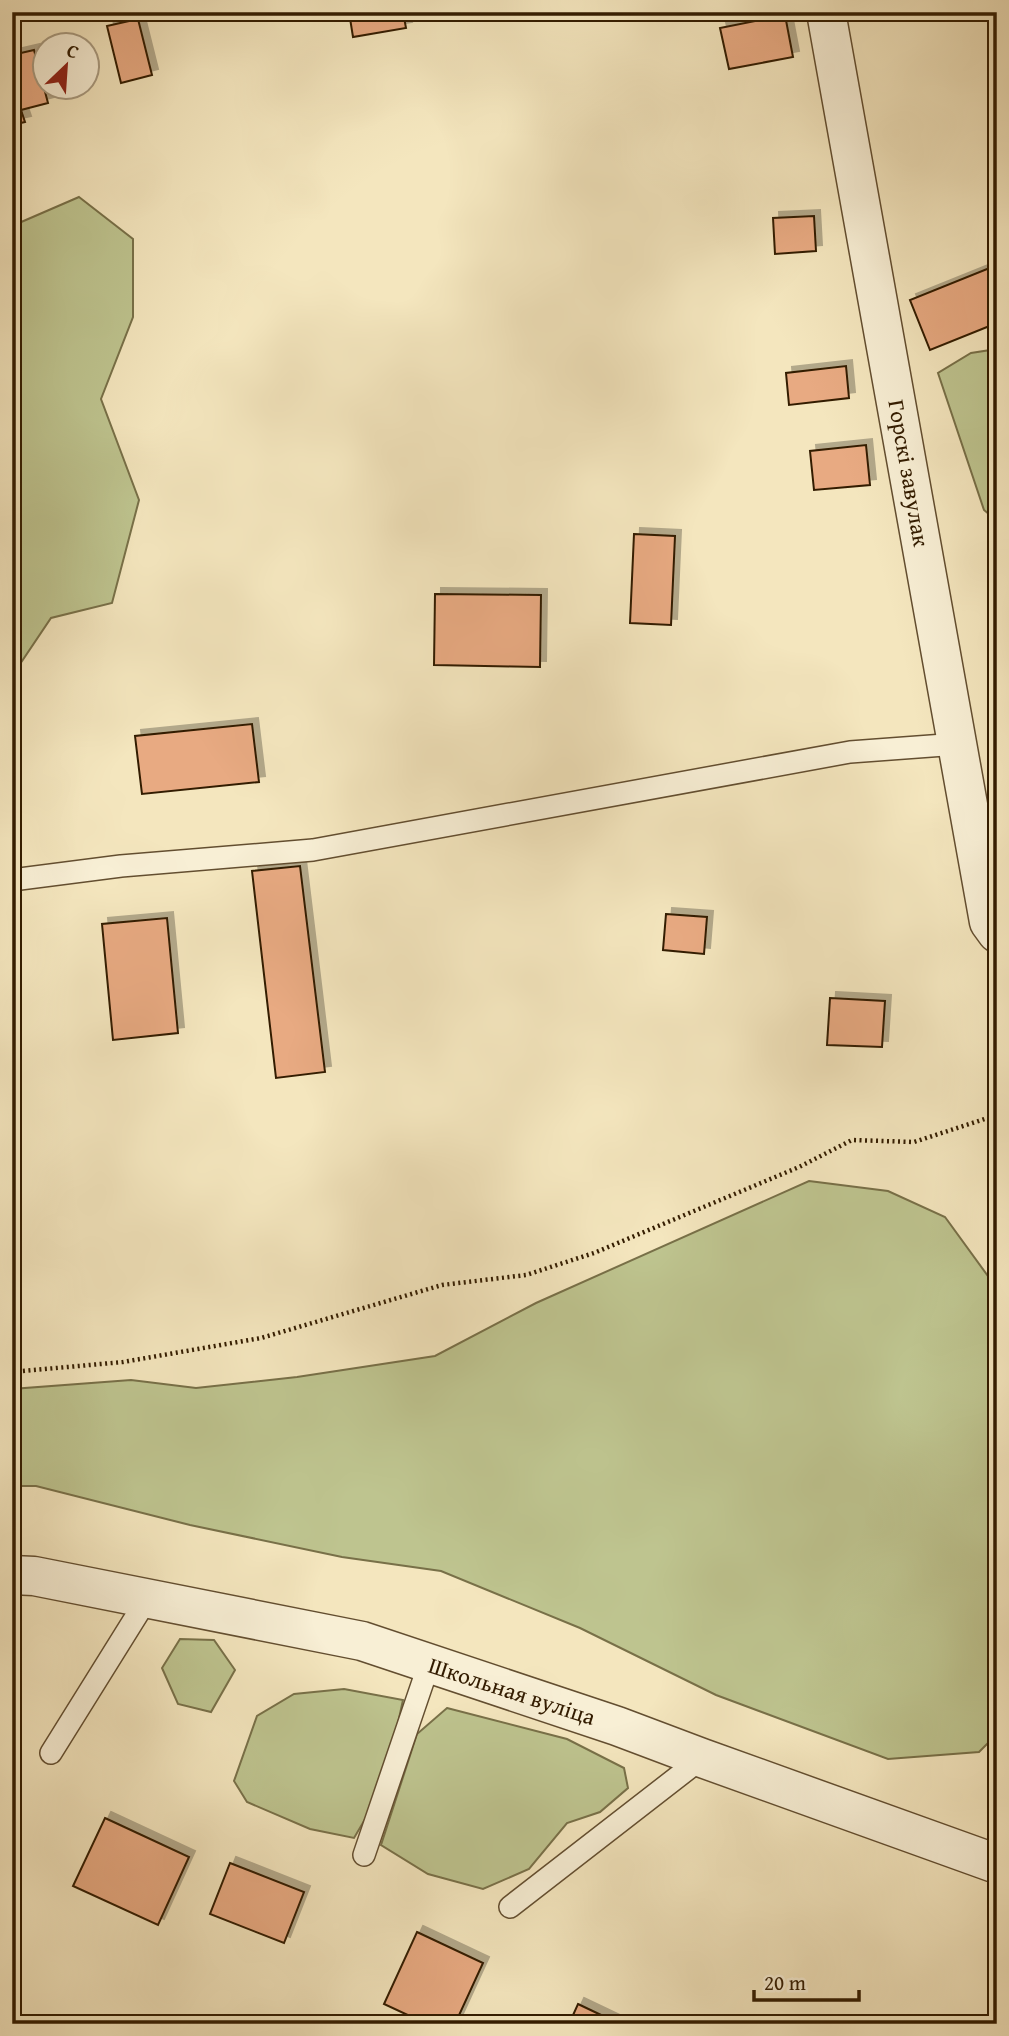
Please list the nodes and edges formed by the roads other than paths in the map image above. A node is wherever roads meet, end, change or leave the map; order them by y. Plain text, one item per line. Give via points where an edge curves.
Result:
1 (826, 12) edge
2 (958, 744) junction
3 (12, 880) edge
4 (997, 933) edge
5 (12, 1575) edge
6 (147, 1599) junction
7 (429, 1664) junction
8 (51, 1753) dead end
9 (702, 1758) junction
10 (364, 1855) dead end
11 (997, 1864) edge
12 (510, 1907) dead end

1 - 2 street, Горскі завулак
2 - 3 lane via 850,752 313,849
2 - 4 street, Горскі завулак via 989,922
5 - 6 street, Школьная вуліца
6 - 7 street, Школьная вуліца via 362,1641
6 - 8 lane
7 - 9 street, Школьная вуліца
7 - 10 lane
9 - 11 street, Школьная вуліца
9 - 12 lane

